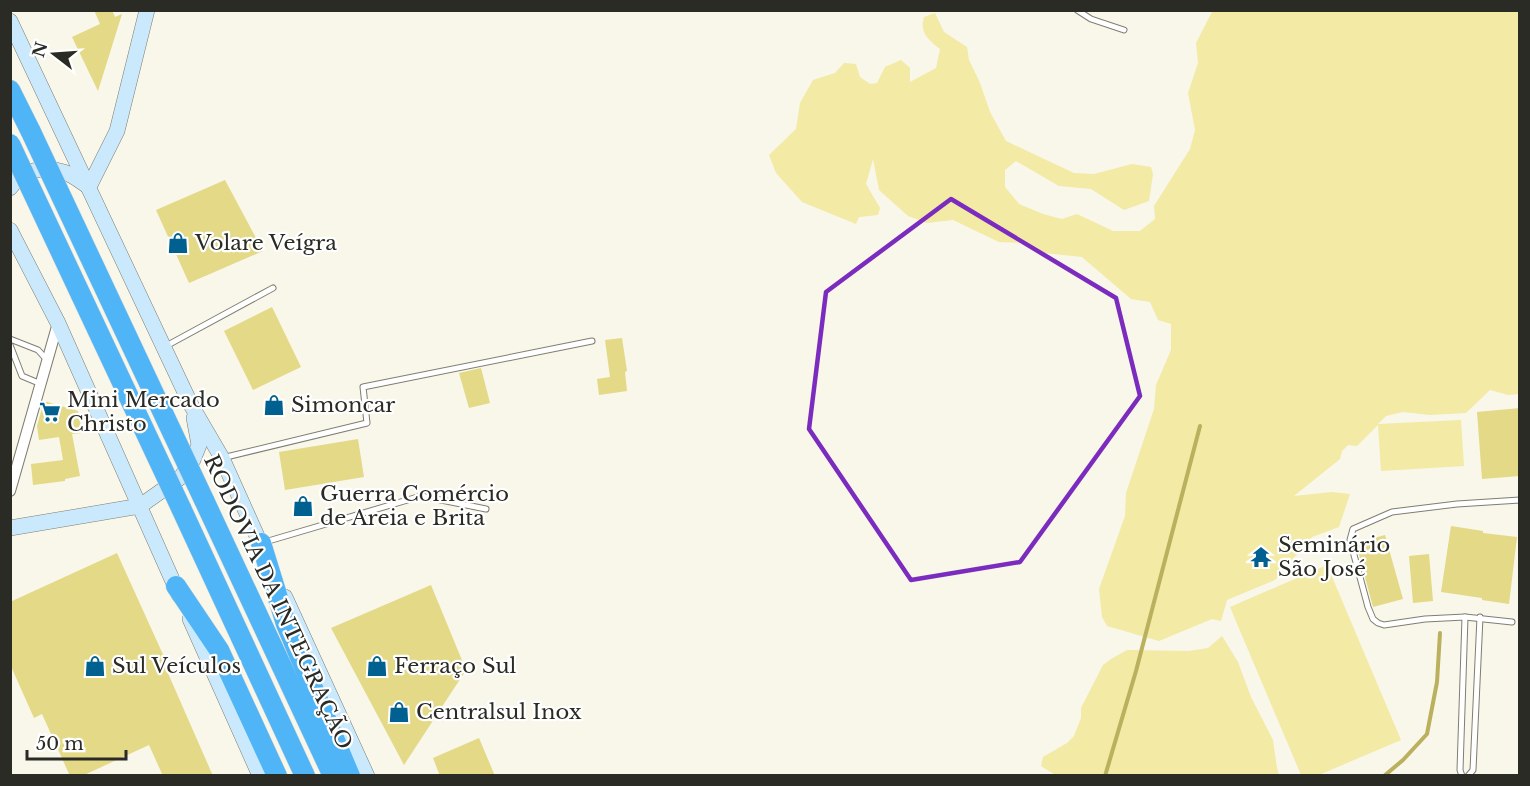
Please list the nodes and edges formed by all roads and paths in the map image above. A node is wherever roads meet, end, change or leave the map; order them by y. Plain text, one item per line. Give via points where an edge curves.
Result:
1 (147, 10) edge
2 (1077, 10) edge
3 (10, 21) edge
4 (1124, 30) dead end
5 (10, 90) edge
6 (10, 144) edge
7 (89, 187) junction
8 (10, 188) edge
9 (10, 230) edge
10 (273, 288) dead end
11 (58, 323) junction
12 (10, 339) edge
13 (592, 341) dead end
14 (10, 345) edge
15 (164, 347) junction
16 (48, 361) junction
17 (41, 384) junction
18 (191, 405) junction
19 (222, 458) junction
20 (10, 491) edge
21 (1520, 500) edge
22 (140, 506) junction
23 (486, 509) dead end
24 (10, 528) edge
25 (261, 543) junction
26 (176, 586) junction
27 (1465, 617) junction
28 (1480, 617) junction
29 (1512, 622) dead end
30 (260, 776) edge
31 (277, 776) edge
32 (305, 776) edge
33 (333, 776) edge
34 (350, 776) edge
35 (367, 776) edge
36 (1462, 776) edge
37 (1468, 776) edge

1 - 7 main road via 117,130
2 - 4 lane
3 - 7 main road
5 - 33 highway, RODOVIA DA INTEGRAÇÃO, bridge
6 - 32 highway, bridge
7 - 8 main road via 66,172 45,168 27,173
7 - 15 main road
9 - 11 main road
10 - 15 lane
11 - 16 street
11 - 22 main road
12 - 16 lane via 38,350
13 - 19 lane via 363,387 367,423
14 - 17 lane via 22,376
15 - 18 main road
16 - 17 street
17 - 20 street
18 - 19 main road
18 - 22 main road via 199,445 193,460 181,477
19 - 25 main road
21 - 27 lane via 1392,512 1353,529 1350,540 1368,607 1378,623
22 - 24 main road
22 - 26 main road
23 - 25 lane via 421,496
25 - 34 highway via 286,624
25 - 35 main road
26 - 30 main road
26 - 31 highway via 219,650
27 - 28 lane
27 - 36 lane
28 - 29 lane
28 - 37 lane via 1473,770

